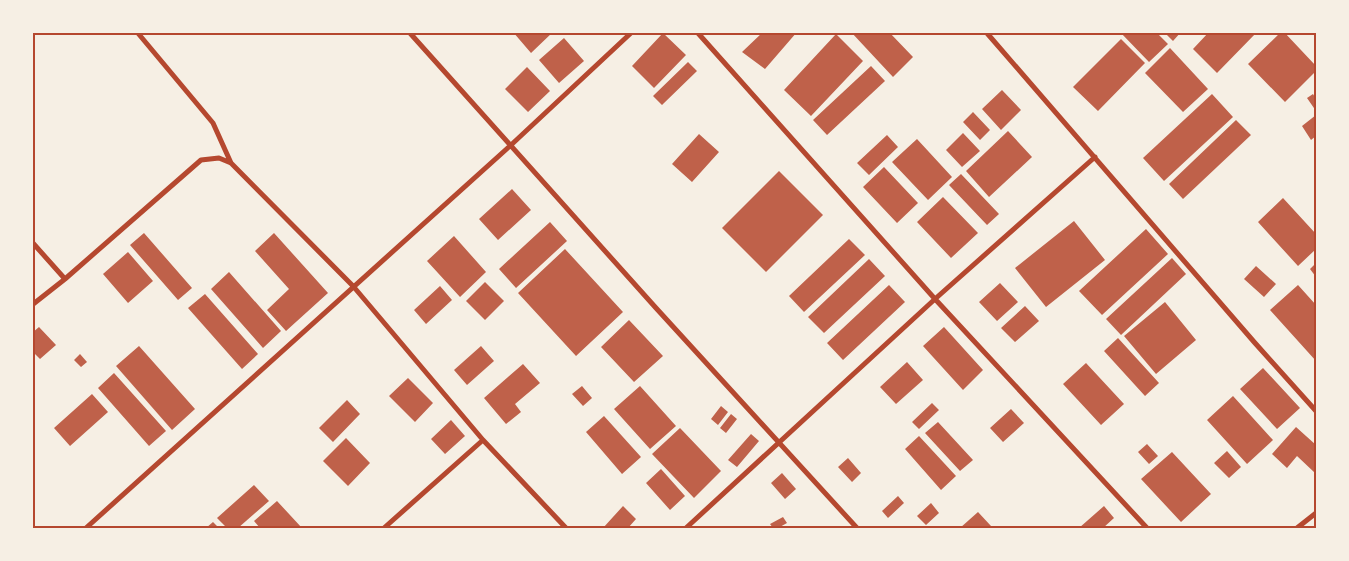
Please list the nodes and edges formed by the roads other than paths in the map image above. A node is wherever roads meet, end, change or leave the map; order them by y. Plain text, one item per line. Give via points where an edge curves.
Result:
1 (138, 32) edge
2 (410, 32) edge
3 (632, 32) edge
4 (697, 32) edge
5 (986, 32) edge
6 (511, 145) junction
7 (1095, 157) junction
8 (232, 163) junction
9 (32, 242) edge
10 (65, 279) junction
11 (353, 286) junction
12 (935, 299) junction
13 (32, 306) edge
14 (1316, 411) edge
15 (482, 440) junction
16 (780, 442) junction
17 (1316, 512) edge
18 (86, 528) edge
19 (384, 528) edge
20 (566, 528) edge
21 (686, 528) edge
22 (857, 528) edge
23 (1147, 528) edge
24 (1297, 528) edge

1 - 8 street via 213,123
2 - 6 street
3 - 6 street
4 - 12 street
5 - 7 street
6 - 11 street
6 - 16 street
7 - 12 street
7 - 14 street
8 - 10 street via 219,158 201,160
8 - 11 street
9 - 10 street
10 - 13 street
11 - 15 street
11 - 18 street
12 - 16 street
12 - 23 street
15 - 19 street
15 - 20 street
16 - 21 street
16 - 22 street
17 - 24 street

